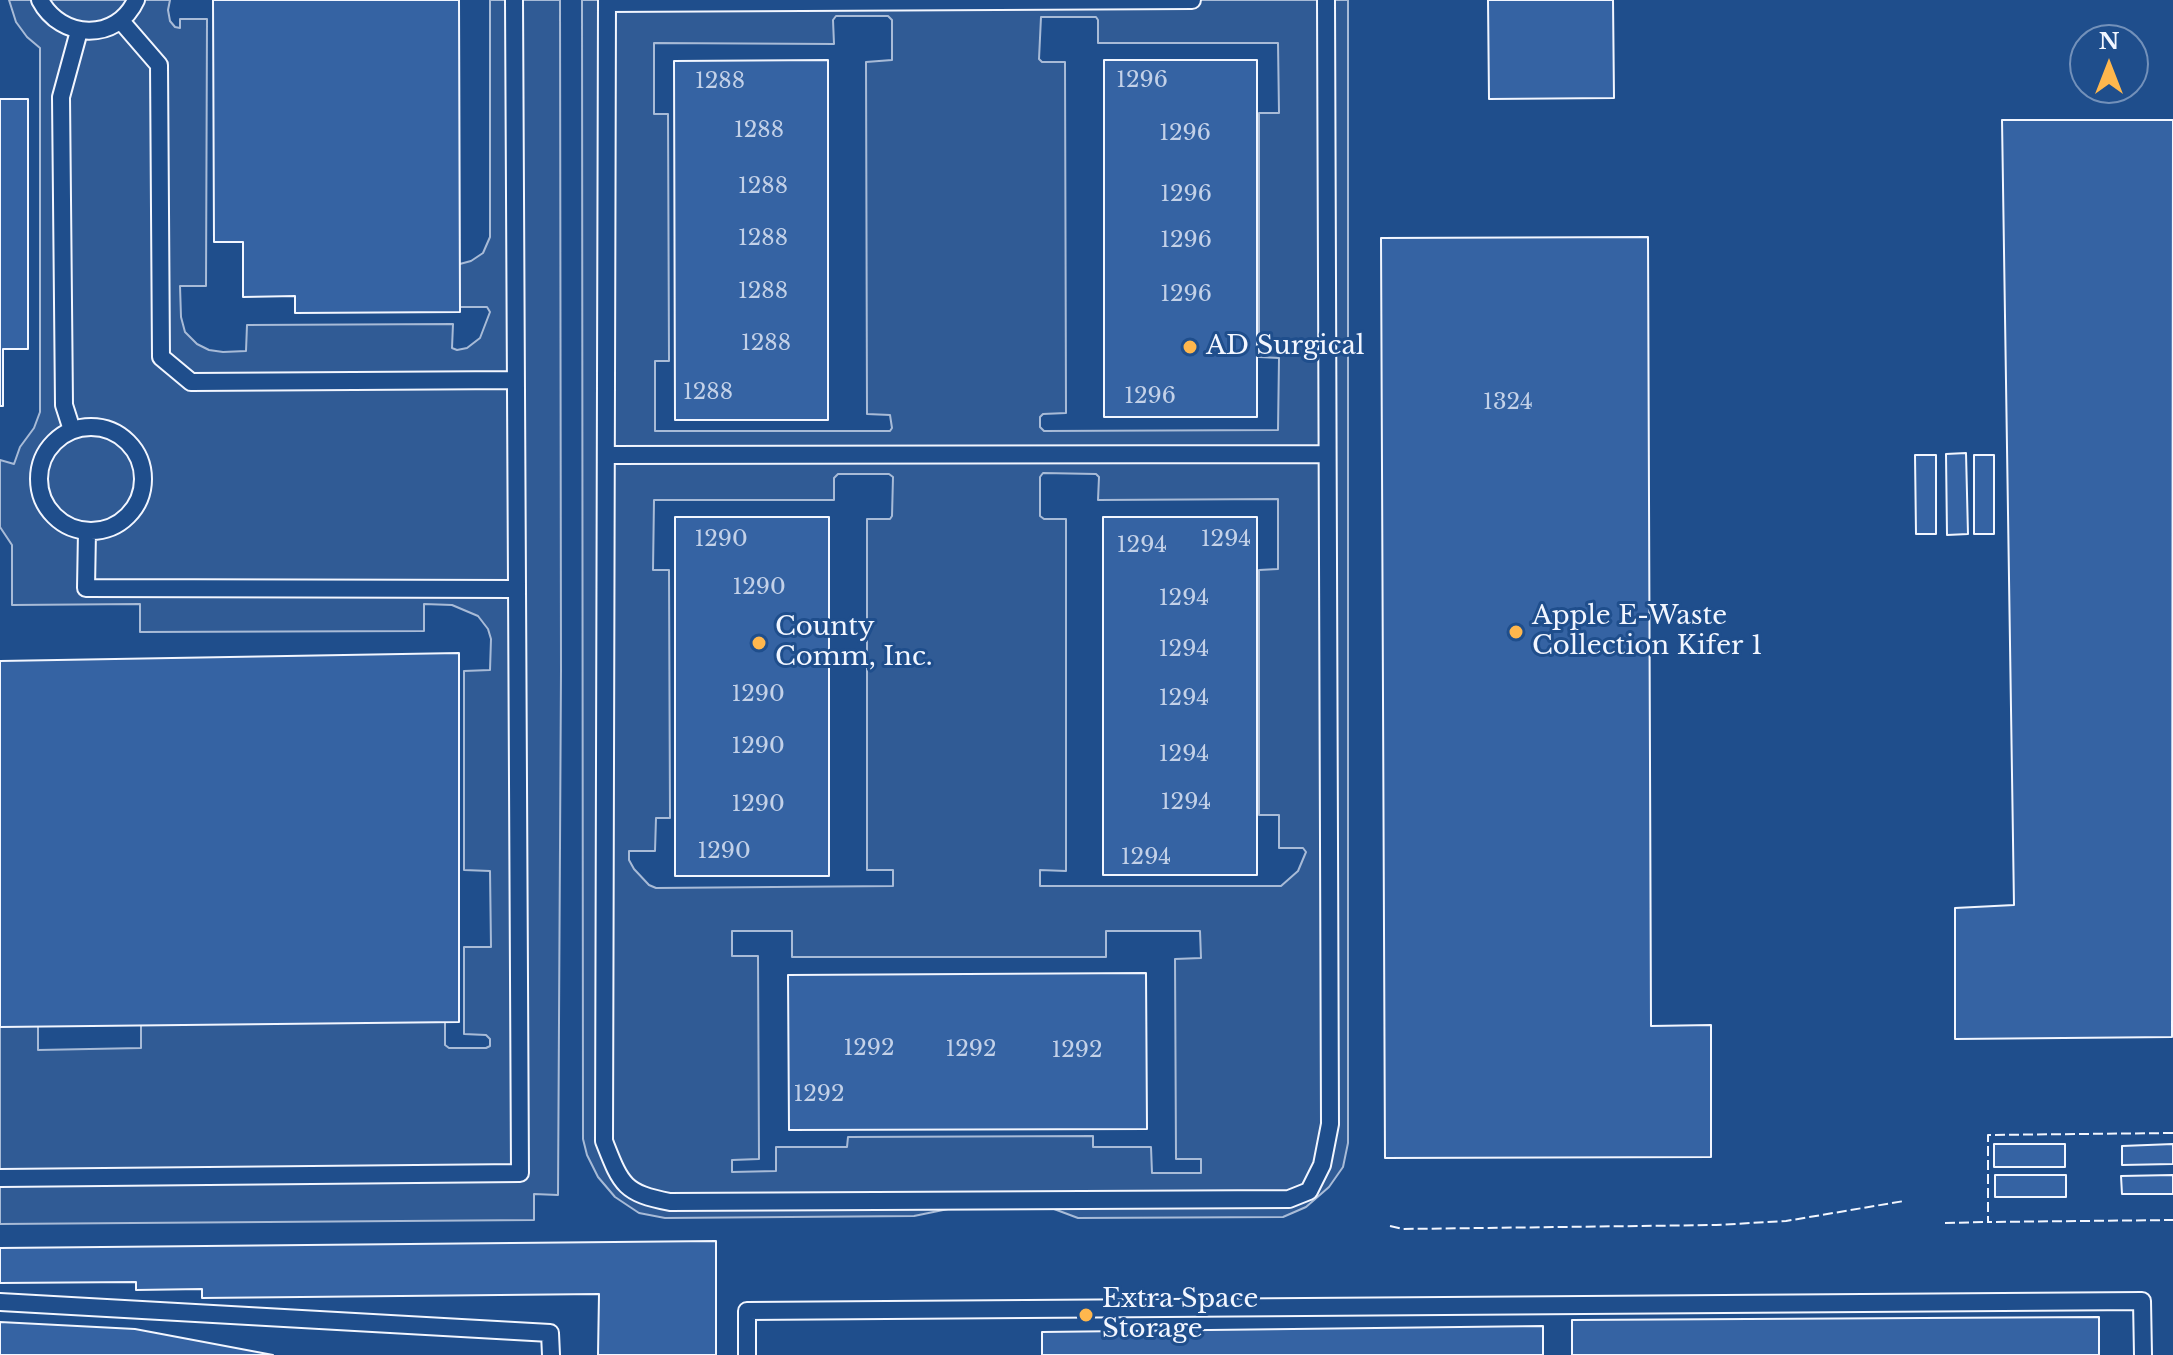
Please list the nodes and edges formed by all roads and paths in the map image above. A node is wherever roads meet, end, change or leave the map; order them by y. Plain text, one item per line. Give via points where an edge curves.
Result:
1 (40, 0) edge
2 (136, 0) edge
3 (514, 0) edge
4 (1192, 0) edge
5 (1326, 0) edge
6 (607, 2) edge
7 (121, 21) junction
8 (79, 31) junction
9 (516, 380) junction
10 (72, 430) junction
11 (1326, 454) junction
12 (606, 455) junction
13 (87, 531) junction
14 (517, 589) junction
15 (0, 1178) edge
16 (0, 1302) edge
17 (551, 1355) edge
18 (747, 1355) edge
19 (2143, 1355) edge

1 - 8 lane via 50,16
2 - 7 lane
3 - 9 lane
4 - 6 lane
5 - 11 lane
6 - 12 lane
7 - 8 lane via 94,32
7 - 9 lane via 159,65 161,357 191,382
8 - 10 lane via 61,97 64,405
9 - 14 lane
10 - 13 lane via 45,452 39,486 55,517
10 - 13 lane via 89,426 122,437 142,466 139,500 130,513 103,530
11 - 12 lane
11 - 12 lane via 1330,1124 1322,1165 1309,1191 1289,1199 711,1202 639,1196 618,1176 604,1141
13 - 14 lane via 86,588
14 - 15 lane via 520,1173
16 - 17 lane via 550,1333
18 - 19 lane via 747,1311 2142,1301

